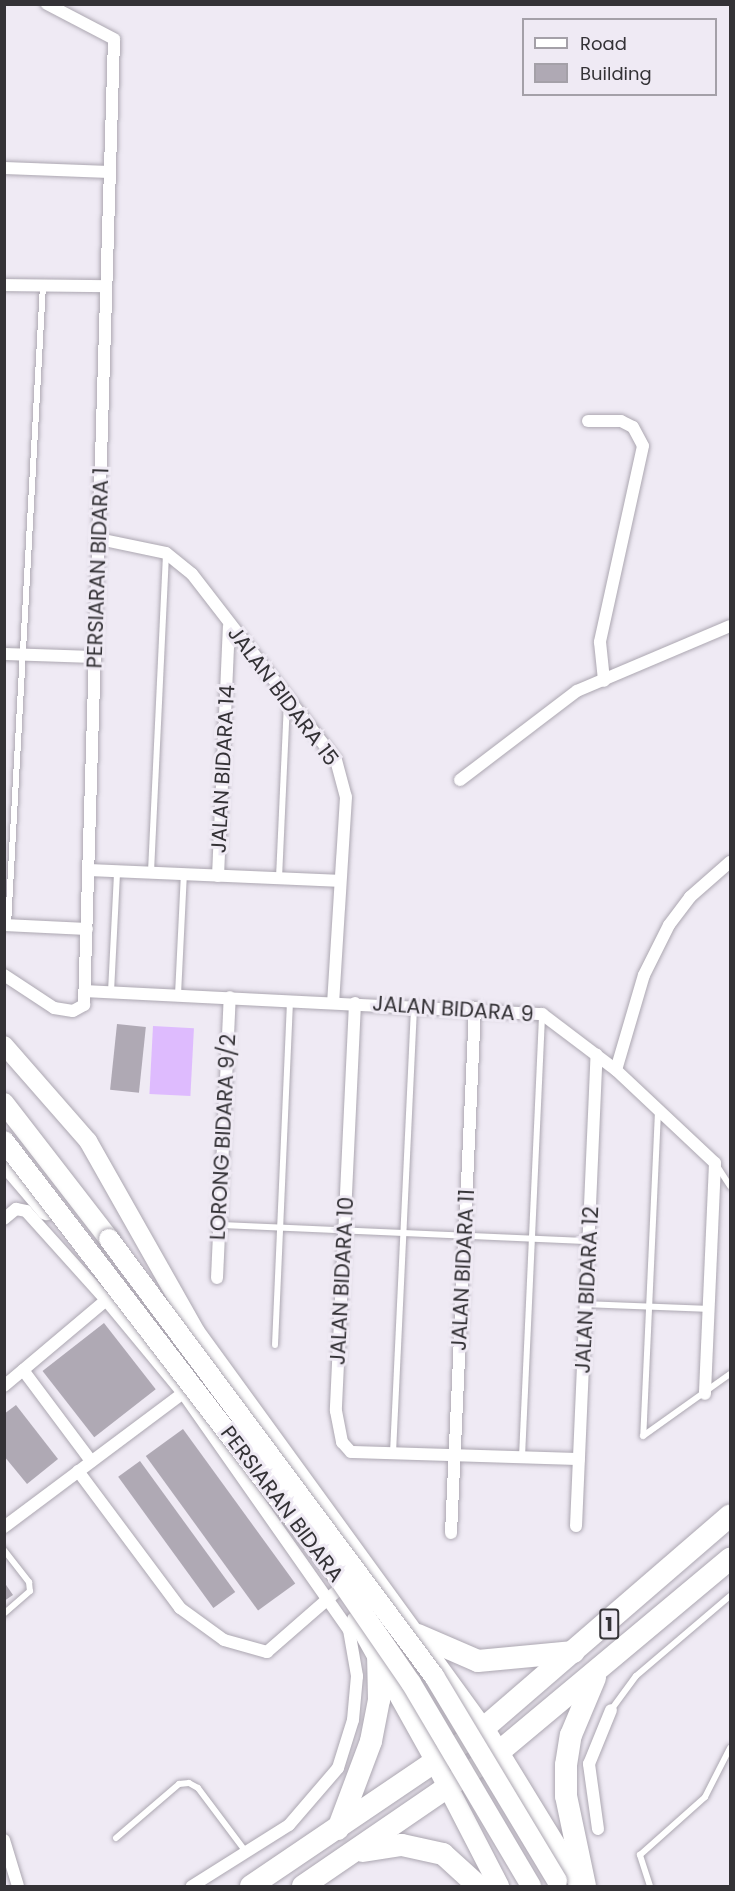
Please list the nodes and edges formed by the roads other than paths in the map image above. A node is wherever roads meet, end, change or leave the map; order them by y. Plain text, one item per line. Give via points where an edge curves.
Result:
1 (47, 4) edge
2 (4, 168) edge
3 (110, 172) junction
4 (4, 285) edge
5 (43, 285) junction
6 (106, 286) junction
7 (588, 422) dead end
8 (99, 538) junction
9 (166, 553) junction
10 (229, 626) junction
11 (730, 626) edge
12 (4, 654) edge
13 (24, 654) junction
14 (95, 657) junction
15 (604, 681) junction
16 (287, 694) junction
17 (460, 780) dead end
18 (730, 862) edge
19 (89, 870) junction
20 (117, 872) junction
21 (151, 873) junction
22 (184, 874) junction
23 (218, 876) junction
24 (279, 878) junction
25 (337, 881) junction
26 (6, 926) edge
27 (87, 929) junction
28 (4, 975) edge
29 (86, 991) junction
30 (111, 992) junction
31 (178, 995) junction
32 (230, 997) junction
33 (290, 1000) junction
34 (333, 1002) junction
35 (355, 1003) junction
36 (414, 1005) junction
37 (475, 1008) junction
38 (542, 1014) junction
39 (4, 1045) edge
40 (597, 1054) junction
41 (616, 1070) junction
42 (4, 1103) edge
43 (658, 1111) junction
44 (4, 1141) edge
45 (4, 1162) edge
46 (715, 1163) junction
47 (730, 1186) edge
48 (4, 1219) edge
49 (219, 1225) junction
50 (280, 1227) junction
51 (345, 1230) junction
52 (404, 1233) junction
53 (465, 1235) junction
54 (532, 1238) junction
55 (589, 1241) junction
56 (217, 1278) dead end
57 (106, 1300) junction
58 (586, 1304) junction
59 (650, 1307) junction
60 (709, 1309) junction
61 (275, 1345) dead end
62 (23, 1370) junction
63 (730, 1374) edge
64 (4, 1386) edge
65 (183, 1393) junction
66 (705, 1394) junction
67 (393, 1453) junction
68 (454, 1454) junction
69 (522, 1457) junction
70 (579, 1459) junction
71 (91, 1461) junction
72 (78, 1471) junction
73 (730, 1516) edge
74 (576, 1526) dead end
75 (4, 1527) edge
76 (451, 1533) dead end
77 (4, 1550) edge
78 (730, 1559) edge
79 (333, 1595) junction
80 (730, 1596) edge
81 (4, 1614) edge
82 (418, 1635) junction
83 (578, 1652) junction
84 (378, 1653) junction
85 (596, 1676) junction
86 (450, 1680) junction
87 (611, 1710) joint
88 (414, 1722) junction
89 (484, 1728) junction
90 (730, 1748) edge
91 (500, 1751) junction
92 (435, 1762) junction
93 (448, 1787) junction
94 (542, 1820) junction
95 (598, 1829) dead end
96 (337, 1830) junction
97 (116, 1838) dead end
98 (4, 1840) edge
99 (246, 1852) junction
100 (353, 1854) junction
101 (6, 1860) edge
102 (489, 1865) junction
103 (559, 1884) edge
104 (18, 1887) edge
105 (192, 1887) edge
106 (251, 1887) edge
107 (303, 1887) edge
108 (478, 1887) edge
109 (499, 1887) edge
110 (531, 1887) edge
111 (583, 1887) edge
112 (650, 1887) edge

1 - 3 street, PERSIARAN BIDARA 1 via 114,39
2 - 3 street
3 - 6 street, PERSIARAN BIDARA 1
4 - 5 street
5 - 6 street
5 - 13 lane
6 - 8 street, PERSIARAN BIDARA 1
7 - 15 street via 621,421 633,426 643,446 600,642
8 - 9 street, JALAN BIDARA 15
8 - 14 street, PERSIARAN BIDARA 1
9 - 10 street, JALAN BIDARA 15 via 192,574
9 - 21 lane
10 - 16 street, JALAN BIDARA 15
10 - 23 street, JALAN BIDARA 14
11 - 15 street
12 - 13 street
13 - 14 street
13 - 26 lane
14 - 19 street, PERSIARAN BIDARA 1
15 - 17 street via 562,700
16 - 24 lane
16 - 25 street, JALAN BIDARA 15 via 343,776
18 - 41 street via 690,897 664,934 644,975
19 - 20 street
19 - 27 street, PERSIARAN BIDARA 1
20 - 21 street
20 - 30 lane
21 - 22 street
22 - 23 street
22 - 31 lane
23 - 24 street
24 - 25 street
25 - 34 street, JALAN BIDARA 15
26 - 27 street
27 - 29 street, PERSIARAN BIDARA 1
28 - 29 street via 54,1008 73,1011 84,1005
29 - 30 street, JALAN BIDARA 9
30 - 31 street, JALAN BIDARA 9
31 - 32 street, JALAN BIDARA 9
32 - 33 street, JALAN BIDARA 9
32 - 49 street, LORONG BIDARA 9/2
33 - 34 street, JALAN BIDARA 9
33 - 50 lane
34 - 35 street, JALAN BIDARA 9
35 - 36 street, JALAN BIDARA 9
35 - 51 street, JALAN BIDARA 10
36 - 37 street, JALAN BIDARA 9
36 - 52 lane
37 - 38 street, JALAN BIDARA 9
37 - 53 street, JALAN BIDARA 11
38 - 40 street, JALAN BIDARA 9
38 - 54 lane
39 - 82 main road, PERSIARAN BIDARA via 88,1141 196,1332
40 - 41 street, JALAN BIDARA 9
40 - 55 street, JALAN BIDARA 12
41 - 43 street, JALAN BIDARA 9
42 - 103 main road, PERSIARAN BIDARA, bridge via 434,1676
43 - 46 street, JALAN BIDARA 9
43 - 59 lane
44 - 110 main road, PERSIARAN BIDARA, bridge via 336,1574 411,1683
45 - 79 main road, PERSIARAN BIDARA
46 - 47 lane
46 - 60 street
48 - 57 street via 21,1208
49 - 50 lane
49 - 56 street, LORONG BIDARA 9/2
50 - 51 lane
50 - 61 lane
51 - 52 lane
51 - 67 street, JALAN BIDARA 10 via 337,1427 351,1452
52 - 53 lane
52 - 67 lane
53 - 54 lane
53 - 68 street, JALAN BIDARA 11
54 - 55 lane
54 - 69 lane
55 - 58 street, JALAN BIDARA 12
57 - 62 street
57 - 65 street
58 - 59 lane
58 - 70 street, JALAN BIDARA 12
59 - 60 lane
59 - 66 lane via 644,1436
60 - 66 street
62 - 64 street
62 - 71 street
63 - 66 lane
65 - 71 street
65 - 79 street
67 - 68 street, JALAN BIDARA 10
68 - 69 street, JALAN BIDARA 10
68 - 76 street, JALAN BIDARA 11
69 - 70 street, JALAN BIDARA 10
70 - 74 street, JALAN BIDARA 12
71 - 72 street
72 - 75 street
72 - 79 street via 180,1608 224,1640 267,1652
73 - 83 highway, 1
77 - 81 lane via 29,1582 30,1591
78 - 85 highway, 1
79 - 84 main road, PERSIARAN BIDARA
79 - 99 street via 356,1653 348,1745 338,1768 306,1809
80 - 87 lane via 636,1676
82 - 83 highway via 478,1661 500,1664
82 - 86 main road, PERSIARAN BIDARA
83 - 89 highway, 1
84 - 88 main road, PERSIARAN BIDARA
84 - 96 highway via 379,1700 371,1741
85 - 91 highway, 1
85 - 111 highway via 571,1735 566,1765 566,1796
86 - 88 main road via 452,1694 441,1720 433,1725
86 - 89 main road, PERSIARAN BIDARA
87 - 95 street via 589,1764
88 - 92 main road, PERSIARAN BIDARA
89 - 91 main road
89 - 92 highway, 1
90 - 112 lane via 705,1797 640,1856
91 - 93 highway, 1
91 - 94 main road
92 - 93 main road
92 - 96 highway, 1
93 - 100 highway, 1
93 - 102 main road
94 - 102 main road via 514,1818 502,1825 493,1836
94 - 111 main road
96 - 106 highway, 1
97 - 99 lane via 179,1784 189,1783 198,1788
98 - 101 street
99 - 105 street
100 - 107 highway, 1
100 - 108 highway via 402,1845 443,1854
101 - 104 street
102 - 109 main road

